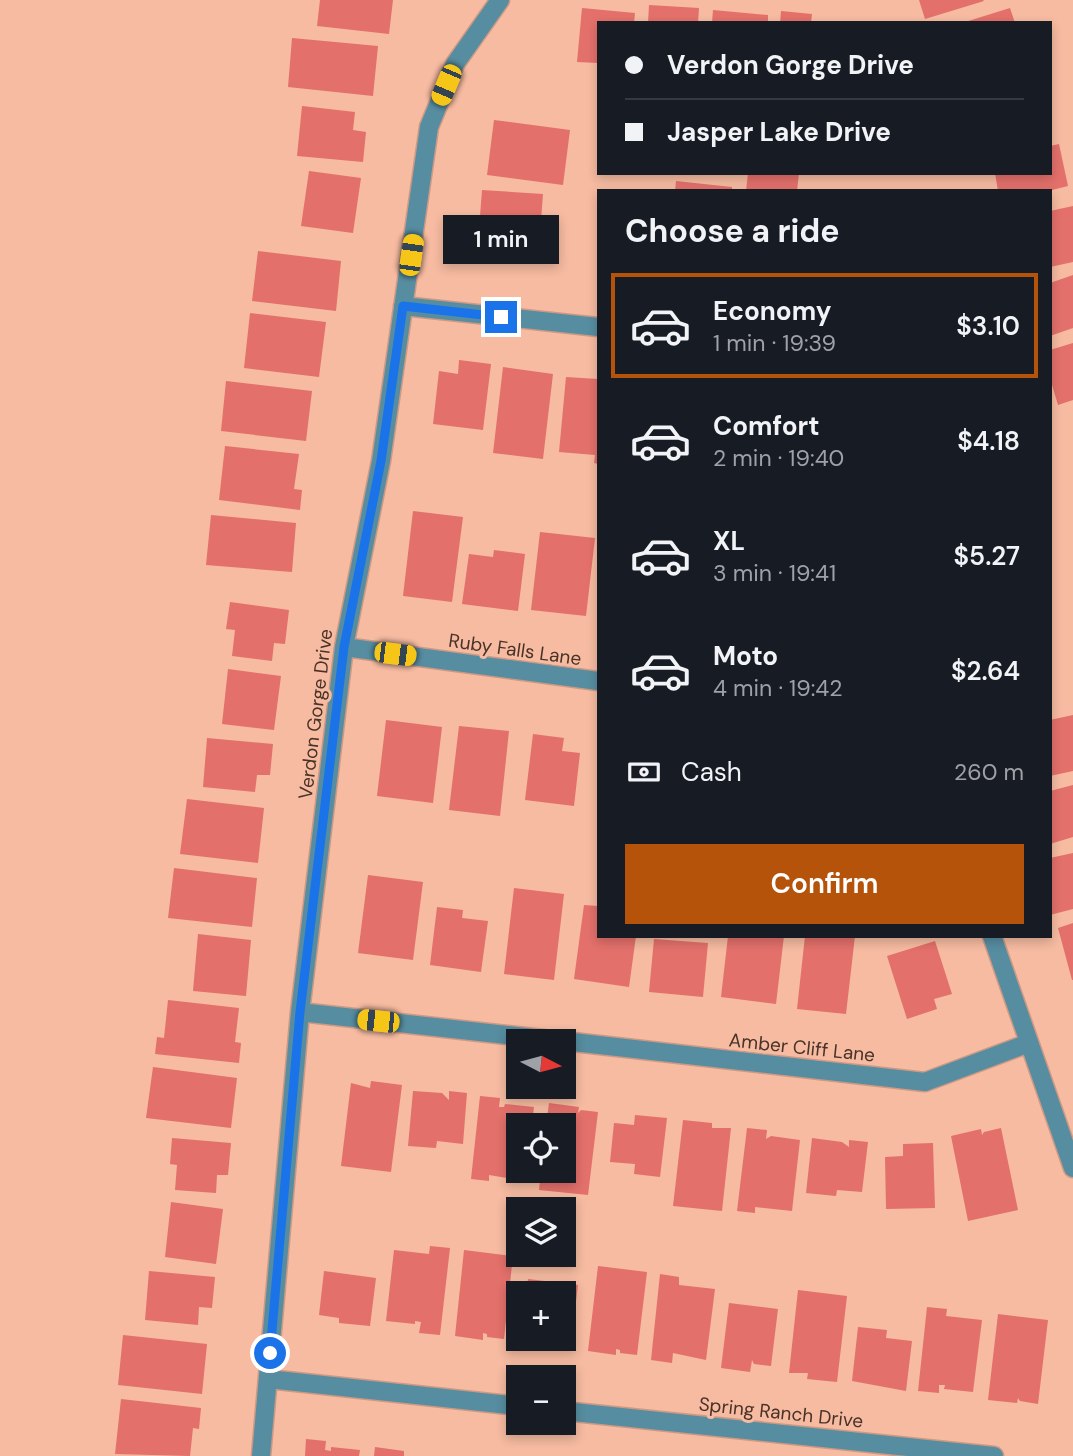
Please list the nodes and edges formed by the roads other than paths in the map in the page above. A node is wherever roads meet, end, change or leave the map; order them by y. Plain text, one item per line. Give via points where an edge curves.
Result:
1 (500, 0) edge
2 (403, 306) junction
3 (597, 327) edge
4 (344, 647) junction
5 (597, 681) edge
6 (993, 938) edge
7 (300, 1012) junction
8 (506, 1035) edge
9 (1029, 1042) junction
10 (576, 1043) edge
11 (1073, 1168) edge
12 (268, 1379) junction
13 (506, 1405) edge
14 (576, 1411) edge
15 (261, 1456) edge
16 (994, 1456) edge

1 - 2 street, Verdon Gorge Drive via 455,64 429,127
2 - 3 street
2 - 4 street, Verdon Gorge Drive via 381,461
4 - 5 street, Ruby Falls Lane
4 - 7 street, Verdon Gorge Drive
6 - 9 street
7 - 8 street, Amber Cliff Lane
7 - 12 street, Verdon Gorge Drive
9 - 10 street, Amber Cliff Lane via 925,1082
9 - 11 street
12 - 13 street
12 - 15 street, Verdon Gorge Drive
14 - 16 street, Spring Ranch Drive

